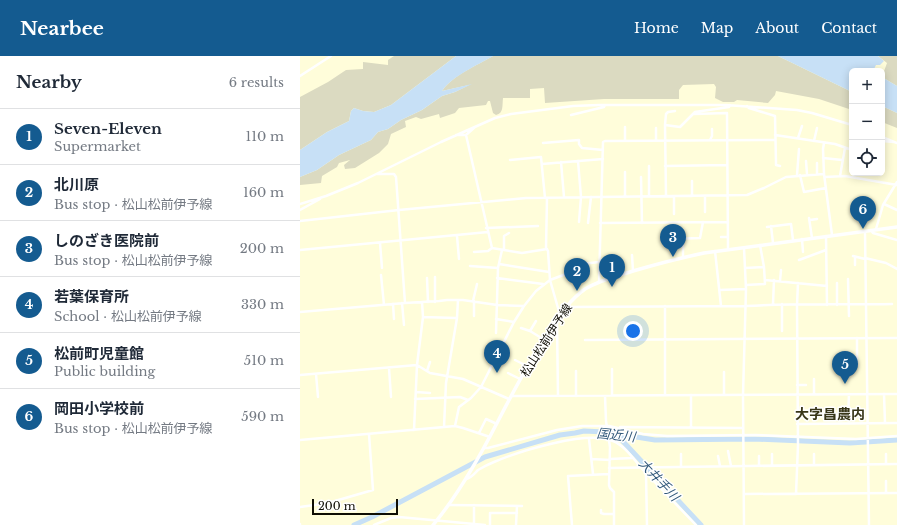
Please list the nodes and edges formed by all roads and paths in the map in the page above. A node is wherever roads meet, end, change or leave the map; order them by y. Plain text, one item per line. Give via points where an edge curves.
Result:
1 (331, 56) edge
2 (300, 76) edge
3 (605, 105) junction
4 (730, 105) junction
5 (747, 106) junction
6 (675, 112) dead end
7 (694, 114) junction
8 (571, 115) dead end
9 (849, 124) edge
10 (665, 125) junction
11 (476, 126) junction
12 (802, 126) dead end
13 (625, 127) dead end
14 (656, 128) dead end
15 (818, 128) dead end
16 (712, 129) dead end
17 (455, 135) junction
18 (466, 135) junction
19 (775, 135) junction
20 (798, 138) junction
21 (885, 138) edge
22 (625, 140) junction
23 (656, 140) junction
24 (665, 140) junction
25 (710, 140) junction
26 (727, 140) junction
27 (775, 140) junction
28 (814, 141) junction
29 (885, 141) edge
30 (824, 142) junction
31 (543, 143) dead end
32 (896, 143) edge
33 (844, 148) junction
34 (799, 149) dead end
35 (849, 149) edge
36 (603, 150) junction
37 (823, 158) junction
38 (603, 159) junction
39 (510, 160) dead end
40 (842, 160) junction
41 (578, 161) junction
42 (806, 161) dead end
43 (561, 162) junction
44 (817, 163) dead end
45 (542, 164) junction
46 (728, 165) junction
47 (649, 166) dead end
48 (665, 166) junction
49 (780, 166) dead end
50 (625, 172) dead end
51 (377, 174) junction
52 (807, 174) junction
53 (817, 174) junction
54 (799, 175) junction
55 (824, 176) junction
56 (840, 176) junction
57 (641, 177) dead end
58 (856, 178) joint
59 (692, 181) dead end
60 (896, 184) edge
61 (826, 188) junction
62 (728, 195) junction
63 (641, 196) junction
64 (649, 196) junction
65 (666, 196) junction
66 (674, 196) junction
67 (692, 196) junction
68 (705, 196) junction
69 (321, 197) junction
70 (564, 197) junction
71 (581, 197) junction
72 (590, 197) junction
73 (601, 197) junction
74 (625, 197) junction
75 (546, 198) junction
76 (481, 202) junction
77 (300, 204) edge
78 (884, 204) junction
79 (300, 210) edge
80 (399, 210) junction
81 (897, 210) edge
82 (705, 212) dead end
83 (674, 214) dead end
84 (817, 219) dead end
85 (300, 221) edge
86 (579, 222) dead end
87 (703, 222) junction
88 (728, 222) junction
89 (588, 223) dead end
90 (600, 223) junction
91 (642, 223) junction
92 (538, 226) dead end
93 (772, 226) junction
94 (767, 227) dead end
95 (897, 227) edge
96 (486, 228) junction
97 (876, 229) junction
98 (870, 230) junction
99 (865, 231) junction
100 (488, 232) junction
101 (509, 233) dead end
102 (826, 235) junction
103 (832, 235) junction
104 (457, 236) junction
105 (722, 237) dead end
106 (728, 237) junction
107 (683, 238) junction
108 (812, 238) junction
109 (670, 239) dead end
110 (802, 239) junction
111 (793, 240) junction
112 (897, 240) edge
113 (402, 241) junction
114 (380, 243) junction
115 (773, 243) junction
116 (760, 244) junction
117 (744, 246) junction
118 (492, 248) junction
119 (728, 248) junction
120 (300, 250) edge
121 (503, 250) junction
122 (547, 250) junction
123 (826, 250) junction
124 (715, 251) junction
125 (474, 252) dead end
126 (803, 252) dead end
127 (632, 255) dead end
128 (683, 257) junction
129 (865, 258) junction
130 (459, 260) dead end
131 (799, 260) dead end
132 (598, 262) junction
133 (499, 264) junction
134 (855, 265) dead end
135 (470, 266) dead end
136 (764, 267) junction
137 (382, 268) dead end
138 (498, 268) junction
139 (745, 268) junction
140 (897, 269) edge
141 (781, 270) dead end
142 (633, 271) junction
143 (549, 272) junction
144 (381, 275) dead end
145 (435, 277) dead end
146 (427, 278) dead end
147 (498, 278) junction
148 (848, 279) dead end
149 (550, 280) junction
150 (765, 280) junction
151 (774, 280) junction
152 (780, 281) junction
153 (599, 282) junction
154 (837, 282) dead end
155 (798, 283) junction
156 (477, 284) dead end
157 (544, 284) junction
158 (746, 285) junction
159 (827, 286) junction
160 (746, 289) junction
161 (720, 290) junction
162 (458, 300) junction
163 (474, 301) junction
164 (422, 302) junction
165 (428, 302) junction
166 (435, 302) junction
167 (404, 303) junction
168 (393, 304) junction
169 (773, 304) junction
170 (782, 304) junction
171 (892, 304) dead end
172 (384, 305) junction
173 (497, 305) junction
174 (797, 305) junction
175 (827, 305) junction
176 (837, 305) junction
177 (849, 305) junction
178 (866, 305) junction
179 (524, 306) junction
180 (665, 306) junction
181 (721, 306) junction
182 (746, 306) junction
183 (567, 307) junction
184 (300, 312) edge
185 (560, 315) junction
186 (474, 316) dead end
187 (849, 316) dead end
188 (394, 318) dead end
189 (423, 318) junction
190 (457, 318) junction
191 (496, 319) junction
192 (536, 321) dead end
193 (556, 321) junction
194 (514, 322) junction
195 (404, 325) dead end
196 (521, 328) dead end
197 (530, 331) junction
198 (782, 331) dead end
199 (496, 333) dead end
200 (857, 338) junction
201 (866, 338) junction
202 (897, 338) edge
203 (543, 339) junction
204 (665, 339) junction
205 (744, 339) junction
206 (797, 339) junction
207 (585, 340) dead end
208 (515, 360) dead end
209 (430, 362) dead end
210 (417, 365) junction
211 (527, 366) junction
212 (857, 366) dead end
213 (389, 367) junction
214 (612, 369) dead end
215 (576, 371) dead end
216 (427, 372) junction
217 (724, 372) dead end
218 (508, 373) dead end
219 (316, 374) junction
220 (300, 375) edge
221 (447, 376) junction
222 (520, 379) junction
223 (814, 379) dead end
224 (797, 385) junction
225 (806, 385) dead end
226 (481, 387) junction
227 (416, 392) junction
228 (430, 393) dead end
229 (797, 394) junction
230 (814, 394) junction
231 (850, 394) junction
232 (867, 394) junction
233 (884, 394) junction
234 (897, 394) edge
235 (665, 395) junction
236 (691, 395) junction
237 (724, 395) junction
238 (743, 395) junction
239 (558, 396) junction
240 (576, 396) junction
241 (605, 396) junction
242 (612, 396) junction
243 (318, 397) dead end
244 (391, 397) dead end
245 (445, 398) junction
246 (510, 398) junction
247 (415, 399) junction
248 (468, 400) junction
249 (848, 419) dead end
250 (868, 423) junction
251 (885, 423) junction
252 (897, 423) edge
253 (497, 424) junction
254 (797, 424) junction
255 (455, 426) junction
256 (606, 426) junction
257 (444, 427) junction
258 (616, 428) junction
259 (691, 428) junction
260 (744, 428) junction
261 (414, 430) junction
262 (479, 433) junction
263 (369, 434) junction
264 (744, 436) junction
265 (897, 436) edge
266 (490, 437) junction
267 (798, 437) junction
268 (589, 439) junction
269 (608, 439) junction
270 (868, 439) junction
271 (300, 440) edge
272 (482, 450) junction
273 (728, 451) dead end
274 (681, 454) dead end
275 (772, 454) dead end
276 (814, 454) dead end
277 (886, 454) dead end
278 (718, 456) dead end
279 (759, 456) dead end
280 (633, 458) junction
281 (592, 459) junction
282 (610, 459) junction
283 (814, 464) junction
284 (868, 464) junction
285 (886, 464) junction
286 (897, 464) edge
287 (759, 465) junction
288 (772, 465) junction
289 (797, 465) junction
290 (720, 466) junction
291 (731, 466) junction
292 (744, 466) junction
293 (641, 467) junction
294 (681, 467) junction
295 (609, 468) junction
296 (646, 473) junction
297 (593, 474) junction
298 (610, 474) junction
299 (467, 477) junction
300 (886, 481) dead end
301 (868, 493) junction
302 (886, 493) junction
303 (744, 494) junction
304 (796, 494) junction
305 (897, 494) edge
306 (449, 505) junction
307 (474, 505) junction
308 (517, 506) junction
309 (522, 506) dead end
310 (300, 507) edge
311 (601, 510) dead end
312 (516, 513) junction
313 (614, 514) junction
314 (437, 520) junction
315 (474, 524) junction
316 (374, 525) edge
317 (433, 525) edge
318 (439, 525) edge
319 (485, 525) edge
320 (490, 525) edge
321 (516, 525) edge
322 (572, 525) edge
323 (614, 525) edge
324 (647, 525) edge
325 (696, 525) edge
326 (744, 525) edge
327 (869, 525) edge

1 - 2 street
3 - 4 street
3 - 8 street
3 - 11 street via 573,106 511,114
4 - 5 street
4 - 7 street
5 - 9 street via 805,112
5 - 19 street via 775,116
6 - 10 street via 666,113
7 - 10 street via 680,127
7 - 26 street via 727,113
10 - 24 street
11 - 17 street
11 - 18 street
12 - 20 street
13 - 22 street
14 - 23 street
15 - 28 street
16 - 25 street
17 - 18 street
17 - 51 street
18 - 76 street
19 - 20 street
19 - 27 street
20 - 28 street
21 - 32 street
22 - 23 street
22 - 36 street via 605,141
23 - 24 street
24 - 25 street
24 - 48 street
25 - 26 street
26 - 27 street
26 - 46 street
27 - 49 street via 776,165
28 - 30 street
29 - 32 street
30 - 33 street
30 - 37 street
31 - 36 street via 579,140 582,148
33 - 35 street
33 - 40 street
34 - 54 street
36 - 38 street
37 - 40 street
37 - 55 street
38 - 41 street
38 - 73 street
39 - 45 street via 541,157
40 - 56 street
41 - 43 street
41 - 71 street
42 - 52 street
43 - 45 street
43 - 70 street
44 - 53 street
45 - 75 street
46 - 48 street
46 - 62 street
47 - 64 street
48 - 65 street
50 - 74 street
51 - 69 street
51 - 80 street via 395,175
52 - 53 street
52 - 54 street
53 - 55 street
54 - 61 street via 804,192
54 - 62 street via 786,177 751,194
55 - 56 street
55 - 61 street
56 - 58 street
57 - 63 street
58 - 60 street
59 - 67 street
60 - 78 street
61 - 103 street
62 - 68 street
62 - 88 street
63 - 64 street
63 - 74 street
63 - 91 street
64 - 65 street
65 - 66 street
66 - 67 street
66 - 83 street
67 - 68 street
68 - 82 street
69 - 77 street
69 - 79 street
70 - 71 street
70 - 75 street
71 - 72 street
71 - 86 street
72 - 73 street
72 - 89 street
73 - 74 street
73 - 90 street
75 - 76 street
75 - 122 street
76 - 80 street
76 - 96 street
78 - 81 street
78 - 97 street
80 - 85 street
80 - 113 street
84 - 108 street via 810,219
87 - 88 street
87 - 91 street
87 - 107 street via 700,238
88 - 106 street
90 - 91 street
90 - 132 street
92 - 96 street
93 - 94 street
93 - 111 street via 791,224
93 - 115 street
95 - 97 main road, 松山松前伊予線
96 - 100 street
97 - 98 main road, 松山松前伊予線
98 - 99 main road, 松山松前伊予線
98 - 112 street
99 - 103 main road, 松山松前伊予線
99 - 129 street
100 - 104 street
100 - 118 street
101 - 121 street via 504,236
102 - 103 main road, 松山松前伊予線
102 - 108 main road, 松山松前伊予線
102 - 123 street
104 - 113 street
104 - 130 street
105 - 106 street
106 - 119 street
107 - 109 street
107 - 128 street
108 - 110 main road, 松山松前伊予線
110 - 111 main road, 松山松前伊予線
110 - 126 street
111 - 115 main road, 松山松前伊予線
113 - 114 street
113 - 167 street
114 - 120 street
114 - 137 street
115 - 116 main road, 松山松前伊予線
116 - 117 main road, 松山松前伊予線
116 - 136 street
117 - 119 main road, 松山松前伊予線
117 - 139 street
118 - 121 street
118 - 125 street via 488,251
119 - 124 main road, 松山松前伊予線
121 - 122 street via 522,253
121 - 133 street
122 - 143 street
123 - 131 street
123 - 159 street
124 - 128 main road, 松山松前伊予線
124 - 161 street
127 - 142 street
128 - 142 main road, 松山松前伊予線
129 - 134 street via 854,256
129 - 140 street via 886,263
129 - 178 street
132 - 149 street via 584,263 574,271
132 - 153 street
133 - 138 street
133 - 143 street
135 - 138 street
136 - 139 street
136 - 150 street
138 - 147 street
139 - 158 street
141 - 152 street
142 - 153 main road, 松山松前伊予線
143 - 149 street
144 - 172 street
145 - 166 street
146 - 165 street
147 - 157 street
147 - 173 street
148 - 177 street
149 - 157 street
149 - 185 street
150 - 151 street
150 - 158 street via 765,284
151 - 152 street
151 - 169 street
152 - 155 street
153 - 183 main road, 松山松前伊予線 via 580,294
154 - 176 street
155 - 159 street
155 - 174 street
156 - 163 street
157 - 179 street
158 - 160 street
159 - 175 street
160 - 161 street
160 - 182 street
161 - 181 street
162 - 163 street
162 - 166 street
162 - 190 street
163 - 173 street
163 - 186 street
164 - 165 street
164 - 167 street
164 - 189 street
165 - 166 street
167 - 168 street
167 - 195 street
168 - 172 street
168 - 188 street
169 - 170 street
169 - 182 street
170 - 174 street
170 - 198 street
171 - 178 street
172 - 184 street
173 - 179 street
173 - 191 street
174 - 175 street
174 - 206 street
175 - 176 street
176 - 177 street
177 - 178 street
177 - 187 street
178 - 201 street
179 - 194 street
180 - 181 street
180 - 183 street
180 - 204 street
181 - 182 street
182 - 205 street
183 - 185 main road, 松山松前伊予線
185 - 193 main road, 松山松前伊予線
189 - 190 street
189 - 210 street
190 - 221 street
191 - 194 street
191 - 199 street
192 - 197 street
193 - 203 main road, 松山松前伊予線
193 - 239 street
194 - 226 street
196 - 197 street
197 - 203 street
200 - 201 street
200 - 206 street
200 - 212 street
201 - 202 street
201 - 232 street
203 - 211 main road, 松山松前伊予線
204 - 205 street
204 - 207 street
204 - 235 street
205 - 206 street
205 - 238 street
206 - 224 street
208 - 211 street
209 - 216 street
210 - 213 street
210 - 216 street
210 - 227 street
211 - 222 main road, 松山松前伊予線
213 - 219 street
213 - 244 street
214 - 242 street
215 - 240 street
216 - 221 street
217 - 237 street
218 - 222 street
219 - 220 street
219 - 243 street
221 - 226 street via 463,379
221 - 245 street
222 - 246 main road, 松山松前伊予線
223 - 230 street
224 - 225 street
224 - 229 street
226 - 246 street
226 - 248 street
227 - 228 street
227 - 247 street
229 - 230 street
229 - 238 street
229 - 254 street
230 - 231 street
231 - 232 street
231 - 249 street
232 - 233 street
232 - 250 street
233 - 234 street
233 - 251 street
235 - 236 street
235 - 242 street
236 - 237 street
236 - 259 street
237 - 238 street
238 - 260 street
239 - 240 street
239 - 246 street
240 - 241 street
241 - 242 street
241 - 256 street
245 - 247 street
245 - 248 street via 460,397
245 - 257 street
246 - 253 main road, 松山松前伊予線
247 - 261 street
248 - 255 street via 459,407
250 - 251 street
250 - 254 street
250 - 270 street
251 - 252 street
253 - 262 street via 486,419
253 - 266 main road, 松山松前伊予線
254 - 267 street
255 - 257 street
255 - 262 street
256 - 258 street
256 - 269 street
256 - 272 street via 557,430
257 - 261 street
258 - 259 street
258 - 264 street via 667,436
259 - 260 street
260 - 264 street
261 - 263 street
262 - 266 street
263 - 271 street
263 - 310 street via 373,490 328,503
264 - 267 street
264 - 292 street
265 - 270 street
266 - 272 main road, 松山松前伊予線
267 - 270 street
267 - 289 street
268 - 269 street
268 - 281 street
268 - 299 street via 556,443 503,458
269 - 280 street via 618,444
269 - 282 street
270 - 284 street
272 - 299 main road, 松山松前伊予線
273 - 291 street
274 - 294 street
275 - 288 street
276 - 283 street
277 - 285 street
278 - 290 street
279 - 287 street
280 - 282 street
280 - 293 street
281 - 282 street
281 - 297 street
282 - 295 street
283 - 284 street
283 - 289 street
284 - 285 street
284 - 301 street
285 - 286 street
287 - 288 street
287 - 292 street
288 - 289 street
289 - 304 street
290 - 291 street
290 - 294 street
291 - 292 street
292 - 303 street
293 - 294 street
293 - 295 street
293 - 296 street
295 - 298 street
296 - 324 street
296 - 325 street
297 - 298 street
297 - 322 street via 568,476
298 - 313 street via 610,488 614,492
299 - 306 main road, 松山松前伊予線
300 - 302 street
301 - 302 street
301 - 304 street
301 - 327 street
302 - 305 street
303 - 304 street
303 - 326 street
306 - 307 street
306 - 314 main road, 松山松前伊予線
307 - 308 street
307 - 315 street
308 - 309 street
308 - 312 street
311 - 313 street via 604,514
312 - 320 street via 490,513
312 - 321 street
313 - 323 street
314 - 315 street
314 - 316 street via 395,517
314 - 317 main road, 松山松前伊予線
314 - 318 street
315 - 319 street

